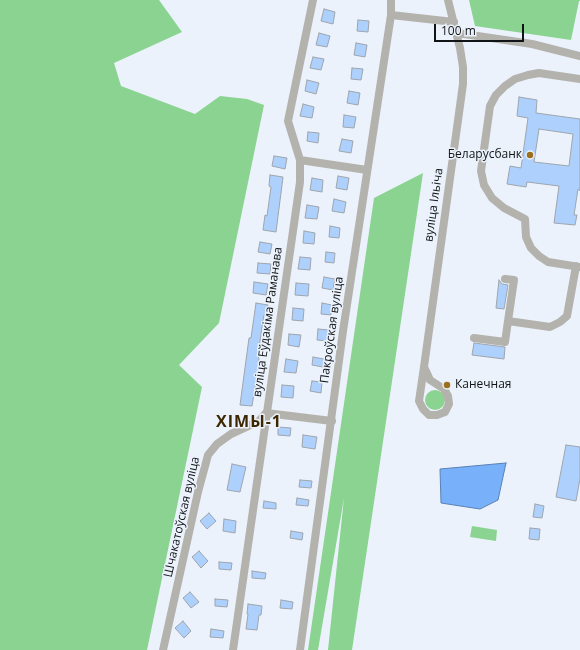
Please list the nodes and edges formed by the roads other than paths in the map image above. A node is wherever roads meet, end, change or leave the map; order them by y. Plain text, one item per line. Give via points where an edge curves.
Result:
1 (312, 0) edge
2 (391, 0) edge
3 (448, 0) edge
4 (391, 15) junction
5 (454, 22) junction
6 (457, 33) junction
7 (580, 56) edge
8 (580, 79) edge
9 (300, 160) junction
10 (367, 170) junction
11 (578, 267) edge
12 (505, 278) dead end
13 (508, 321) junction
14 (474, 338) dead end
15 (424, 367) junction
16 (266, 413) junction
17 (332, 421) junction
18 (163, 650) edge
19 (234, 650) edge
20 (300, 650) edge

1 - 9 street, вуліца Еўдакіма Раманава via 288,121
2 - 4 street, Пакроўская вуліца
3 - 5 street, вуліца Ільіча
4 - 5 street
4 - 10 street, Пакроўская вуліца
5 - 6 street, вуліца Ільіча
6 - 7 street via 532,44
6 - 15 street, вуліца Ільіча via 463,84
8 - 11 street via 539,73 528,74 505,86 490,106 481,171 484,186 492,198 525,219 526,237 531,248 539,256 548,262
9 - 10 street
9 - 16 street, вуліца Еўдакіма Раманава via 300,182
10 - 17 street, Пакроўская вуліца
11 - 13 street via 567,316 560,322 550,326
12 - 13 street via 514,280
13 - 14 street via 505,342
15 - 15 street, вуліца Ільіча via 419,401 429,415 437,415 445,412 449,404 448,396 444,389 430,380
16 - 17 street
16 - 18 street, Шчакатоўская вуліца via 259,421 231,434 217,444 208,455
16 - 19 street, вуліца Еўдакіма Раманава
17 - 20 street, Пакроўская вуліца

